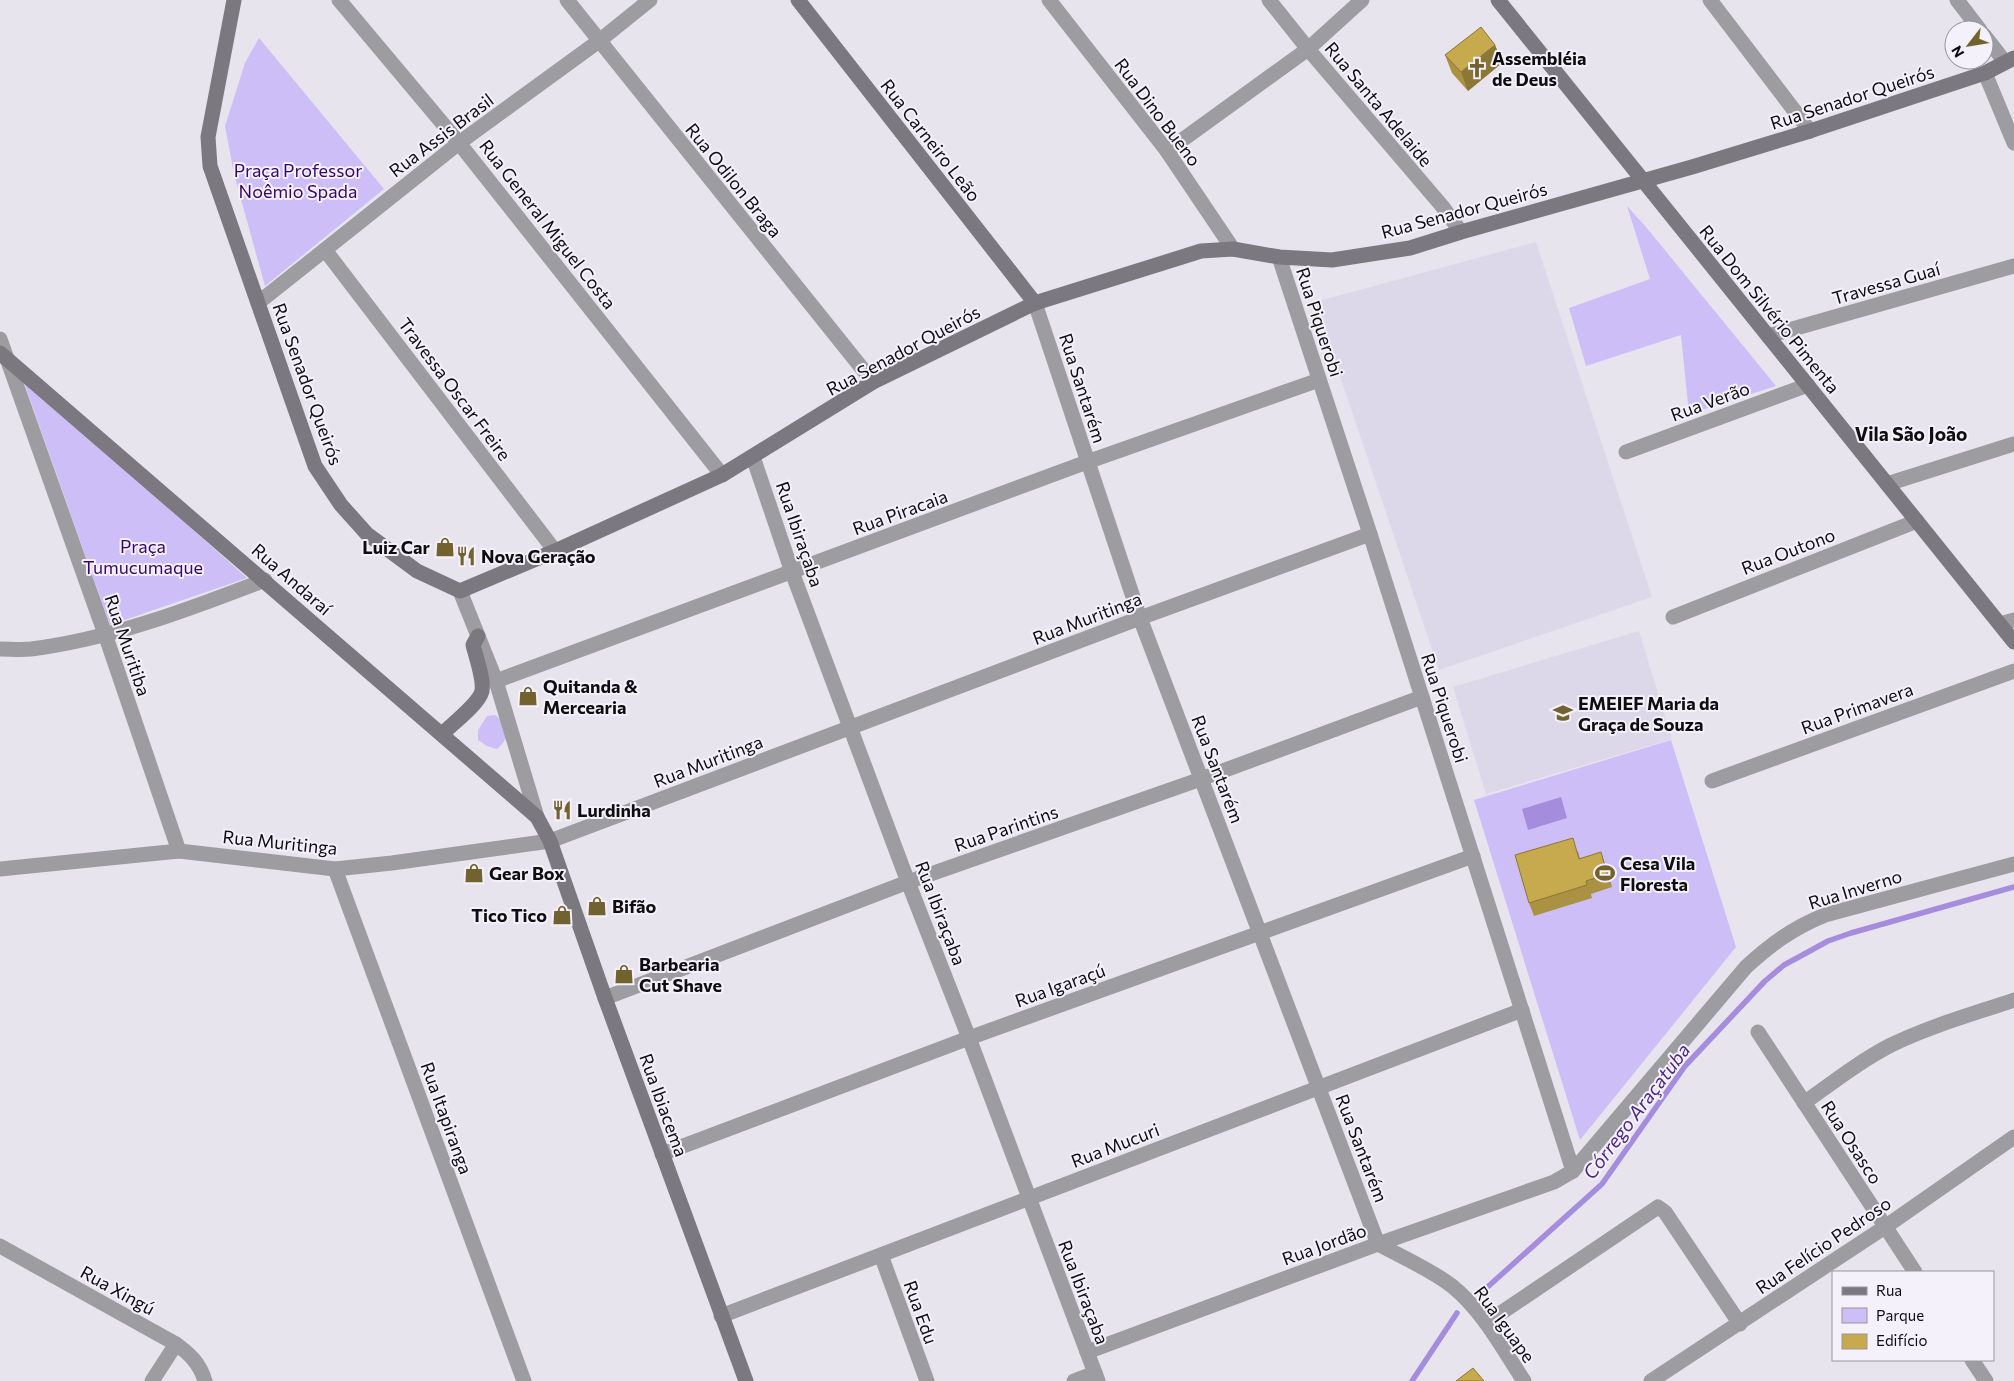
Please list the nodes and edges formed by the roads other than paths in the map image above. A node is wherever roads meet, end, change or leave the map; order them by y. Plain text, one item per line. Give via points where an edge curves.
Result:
1 (234, 0) edge
2 (339, 0) edge
3 (567, 0) edge
4 (650, 0) edge
5 (798, 0) edge
6 (1049, 0) edge
7 (1270, 0) edge
8 (1362, 0) edge
9 (1498, 0) edge
10 (1710, 0) edge
11 (1957, 0) edge
12 (1972, 20) edge
13 (599, 41) junction
14 (1994, 45) edge
15 (1308, 49) junction
16 (2010, 60) edge
17 (1985, 73) junction
18 (1810, 131) junction
19 (459, 142) junction
20 (2014, 143) edge
21 (1167, 151) junction
22 (1643, 181) junction
23 (1461, 232) junction
24 (1233, 249) junction
25 (324, 250) junction
26 (1279, 257) junction
27 (2014, 266) edge
28 (258, 303) junction
29 (1035, 303) junction
30 (1768, 336) junction
31 (0, 339) edge
32 (3, 356) edge
33 (1319, 380) junction
34 (873, 382) junction
35 (1808, 385) junction
36 (2014, 444) edge
37 (1626, 452) dead end
38 (753, 457) junction
39 (1087, 462) junction
40 (722, 475) junction
41 (1887, 484) junction
42 (1917, 521) junction
43 (1370, 534) junction
44 (555, 551) junction
45 (792, 572) junction
46 (265, 580) junction
47 (460, 590) junction
48 (1672, 616) dead end
49 (1140, 618) junction
50 (2007, 622) edge
51 (105, 634) junction
52 (478, 636) junction
53 (2014, 642) edge
54 (0, 648) edge
55 (2014, 671) edge
56 (496, 681) junction
57 (1422, 697) junction
58 (851, 727) junction
59 (442, 734) junction
60 (1201, 779) junction
61 (1712, 781) dead end
62 (536, 817) junction
63 (550, 840) junction
64 (179, 851) junction
65 (1473, 856) junction
66 (2014, 864) edge
67 (335, 869) junction
68 (0, 870) edge
69 (908, 882) junction
70 (1260, 932) junction
71 (605, 998) junction
72 (2014, 1000) edge
73 (1522, 1010) junction
74 (1758, 1032) dead end
75 (969, 1038) junction
76 (1319, 1088) junction
77 (1804, 1103) junction
78 (2014, 1137) edge
79 (662, 1154) junction
80 (1573, 1171) junction
81 (1028, 1198) junction
82 (1886, 1227) junction
83 (1378, 1244) junction
84 (0, 1246) edge
85 (881, 1255) junction
86 (1914, 1271) edge
87 (721, 1316) junction
88 (1486, 1323) junction
89 (1740, 1324) junction
90 (176, 1344) junction
91 (1087, 1352) junction
92 (1973, 1361) edge
93 (1097, 1377) edge
94 (152, 1381) edge
95 (205, 1381) edge
96 (524, 1381) edge
97 (746, 1381) edge
98 (927, 1381) edge
99 (1074, 1381) edge
100 (1524, 1381) edge
101 (1652, 1381) edge
102 (1986, 1381) edge

1 - 28 street, Rua Senador Queirós via 208,137 210,166
2 - 19 street, Rua General Miguel Costa
3 - 13 street, Rua Odilon Braga
4 - 13 street, Rua Assis Brasil
5 - 29 street, Rua Carneiro Leão
6 - 21 street, Rua Dino Bueno
7 - 15 street, Rua Santa Adelaide
8 - 15 street
9 - 22 street, Rua Dom Silvério Pimenta
10 - 18 street
11 - 12 street
13 - 19 street, Rua Assis Brasil
13 - 34 street, Rua Odilon Braga
14 - 16 street
15 - 21 street
15 - 23 street, Rua Santa Adelaide
16 - 17 street, Rua Senador Queirós
17 - 18 street, Rua Senador Queirós
17 - 20 street
18 - 22 street, Rua Senador Queirós
19 - 25 street, Rua Assis Brasil
19 - 40 street, Rua General Miguel Costa
21 - 24 street, Rua Dino Bueno
22 - 23 street, Rua Senador Queirós
22 - 30 street, Rua Dom Silvério Pimenta
23 - 26 street, Rua Senador Queirós via 1410,248 1332,260
24 - 26 street, Rua Senador Queirós
24 - 29 street, Rua Senador Queirós via 1201,252
25 - 28 street, Rua Assis Brasil
25 - 44 street, Travessa Oscar Freire
26 - 33 street, Rua Piquerobi
27 - 30 street, Travessa Guaí
28 - 47 street, Rua Senador Queirós via 315,466 341,505 367,534 416,571
29 - 34 street, Rua Senador Queirós
29 - 39 street, Rua Santarém
30 - 35 street, Rua Dom Silvério Pimenta
31 - 32 street, Rua Muritiba
32 - 46 street, Rua Andaraí
32 - 51 street, Rua Muritiba
33 - 39 street, Rua Piracaia
33 - 43 street, Rua Piquerobi
34 - 38 street, Rua Senador Queirós
35 - 37 street, Rua Verão
35 - 41 street, Rua Dom Silvério Pimenta
36 - 41 street
38 - 40 street, Rua Senador Queirós
38 - 45 street, Rua Ibiraçaba
39 - 45 street, Rua Piracaia
39 - 49 street, Rua Santarém
40 - 44 street, Rua Senador Queirós
41 - 42 street, Rua Dom Silvério Pimenta
42 - 48 street, Rua Outono
42 - 50 street, Rua Dom Silvério Pimenta
43 - 49 street, Rua Muritinga
43 - 57 street, Rua Piquerobi
44 - 47 street, Rua Senador Queirós
45 - 56 street, Rua Piracaia
45 - 58 street, Rua Ibiraçaba
46 - 51 street
46 - 59 street, Rua Andaraí
47 - 52 street
49 - 58 street, Rua Muritinga
49 - 60 street, Rua Santarém
50 - 53 street, Rua Dom Silvério Pimenta
51 - 54 street via 29,650
51 - 64 street, Rua Muritiba
52 - 56 street
52 - 59 street via 473,645 482,691 476,702
55 - 61 street, Rua Primavera
56 - 62 street
57 - 60 street, Rua Parintins
57 - 65 street, Rua Piquerobi
58 - 63 street, Rua Muritinga
58 - 69 street, Rua Ibiraçaba
59 - 62 street, Rua Andaraí
60 - 69 street, Rua Parintins
60 - 70 street, Rua Santarém
62 - 63 street, Rua Andaraí
63 - 67 street, Rua Muritinga
63 - 71 street, Rua Ibiacema
64 - 67 street, Rua Muritinga
64 - 68 street, Rua Muritinga
65 - 70 street, Rua Igaraçú
65 - 73 street, Rua Piquerobi
66 - 80 street, Rua Inverno via 1825,915 1771,944 1746,967
67 - 96 street, Rua Itapiranga
69 - 71 street, Rua Parintins
69 - 75 street, Rua Ibiraçaba
70 - 75 street, Rua Igaraçú
70 - 76 street, Rua Santarém
71 - 79 street, Rua Ibiacema
72 - 77 street via 1892,1045
73 - 76 street, Rua Mucuri
73 - 80 street, Rua Piquerobi
74 - 77 street, Rua Osasco
75 - 79 street, Rua Igaraçú
75 - 81 street, Rua Ibiraçaba
76 - 81 street, Rua Mucuri
76 - 83 street, Rua Santarém
77 - 82 street, Rua Osasco
78 - 82 street, Rua Felício Pedroso
79 - 87 street, Rua Ibiacema
80 - 83 street, Rua Jordão via 1533,1191
81 - 85 street, Rua Mucuri
81 - 91 street, Rua Ibiraçaba
82 - 86 street, Rua Osasco
82 - 89 street, Rua Felício Pedroso
83 - 88 street, Rua Iguape via 1451,1285
83 - 91 street, Rua Jordão
84 - 90 street, Rua Xingú
85 - 87 street, Rua Mucuri
85 - 98 street, Rua Edu
87 - 97 street, Rua Ibiacema
88 - 89 street via 1658,1207 1666,1212
88 - 100 street, Rua Iguape
89 - 101 street, Rua Felício Pedroso
90 - 94 street
90 - 95 street, Rua Xingú via 190,1354 203,1372
91 - 93 street, Rua Ibiraçaba
92 - 102 street
93 - 99 street

